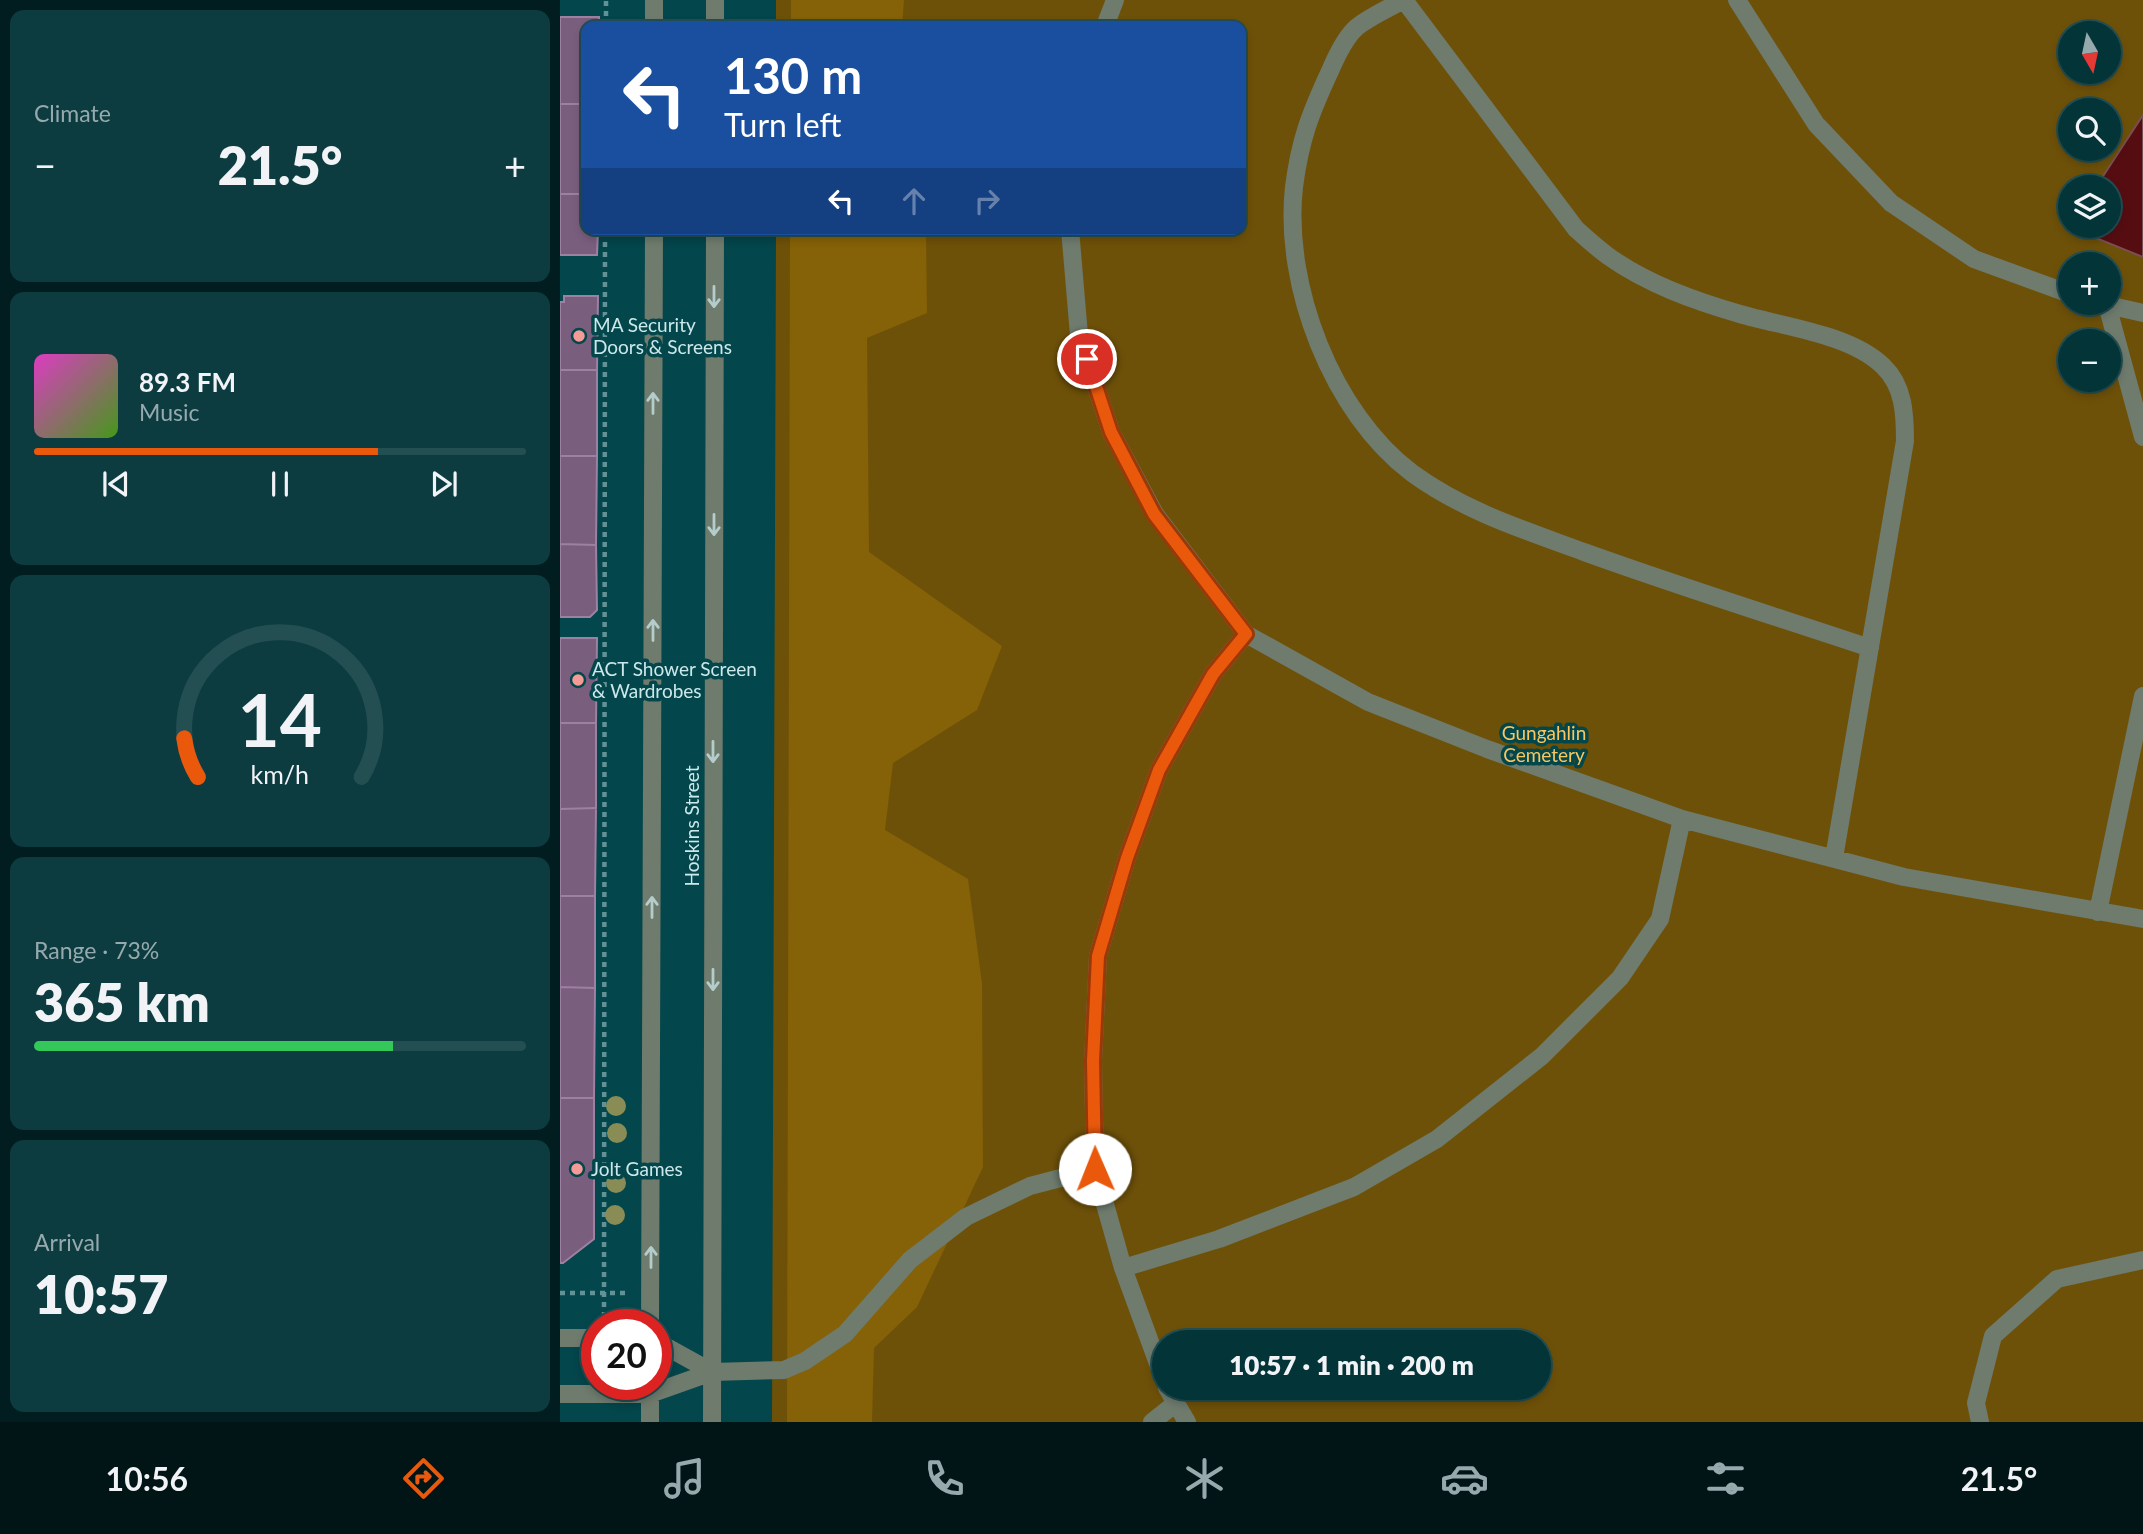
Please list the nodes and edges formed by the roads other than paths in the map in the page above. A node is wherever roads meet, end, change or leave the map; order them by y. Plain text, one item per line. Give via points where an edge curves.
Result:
1 (654, 0) edge
2 (715, 0) edge
3 (1115, 0) edge
4 (1403, 0) edge
5 (1737, 0) edge
6 (654, 21) edge
7 (715, 21) edge
8 (1107, 21) edge
9 (654, 235) edge
10 (715, 235) edge
11 (1071, 235) edge
12 (2058, 290) edge
13 (2121, 308) edge
14 (2143, 313) edge
15 (2106, 315) edge
16 (2143, 437) edge
17 (1246, 634) junction
18 (1870, 648) junction
19 (2143, 696) edge
20 (1682, 819) junction
21 (1834, 858) junction
22 (2098, 912) junction
23 (2143, 919) edge
24 (1095, 1169) junction
25 (2143, 1260) edge
26 (1123, 1268) junction
27 (650, 1309) edge
28 (560, 1338) edge
29 (581, 1338) edge
30 (1152, 1347) edge
31 (672, 1350) edge
32 (712, 1372) junction
33 (672, 1383) edge
34 (581, 1393) edge
35 (560, 1394) edge
36 (650, 1400) edge
37 (1167, 1400) edge
38 (1174, 1400) edge
39 (650, 1422) edge
40 (712, 1422) edge
41 (1152, 1422) edge
42 (1188, 1422) edge
43 (1980, 1422) edge

1 - 6 street
2 - 7 street
3 - 8 street
4 - 18 street via 1576,229 1609,256 1688,297 1862,350 1885,367 1900,393 1905,441
4 - 18 street via 1355,28 1337,55 1308,118 1293,194 1291,230 1303,298 1323,357 1359,416 1410,471 1449,498 1495,519
5 - 12 street via 1816,124 1891,203 1974,259
27 -> 9 street, Hoskins Street
10 -> 32 street, Hoskins Street
11 - 17 street via 1079,335 1111,432 1154,514
13 - 14 street
15 - 16 street
17 - 20 street via 1368,702
17 - 24 street via 1213,674 1159,770 1098,956 1093,1061
18 - 21 street
19 - 22 street
20 - 21 street
20 - 26 street via 1660,919 1620,978 1542,1056 1437,1139 1354,1187 1219,1239
21 - 22 street via 1905,877
22 - 23 street
24 - 26 street
24 - 32 street via 1030,1186 966,1217 911,1260 845,1334 805,1361 784,1370
25 - 43 street via 2057,1279 1993,1336 1976,1403
26 - 30 street
28 - 29 street
31 - 32 street
32 - 33 street
32 - 40 street, Hoskins Street
34 - 35 street
36 - 39 street
37 - 41 street
38 - 42 street

